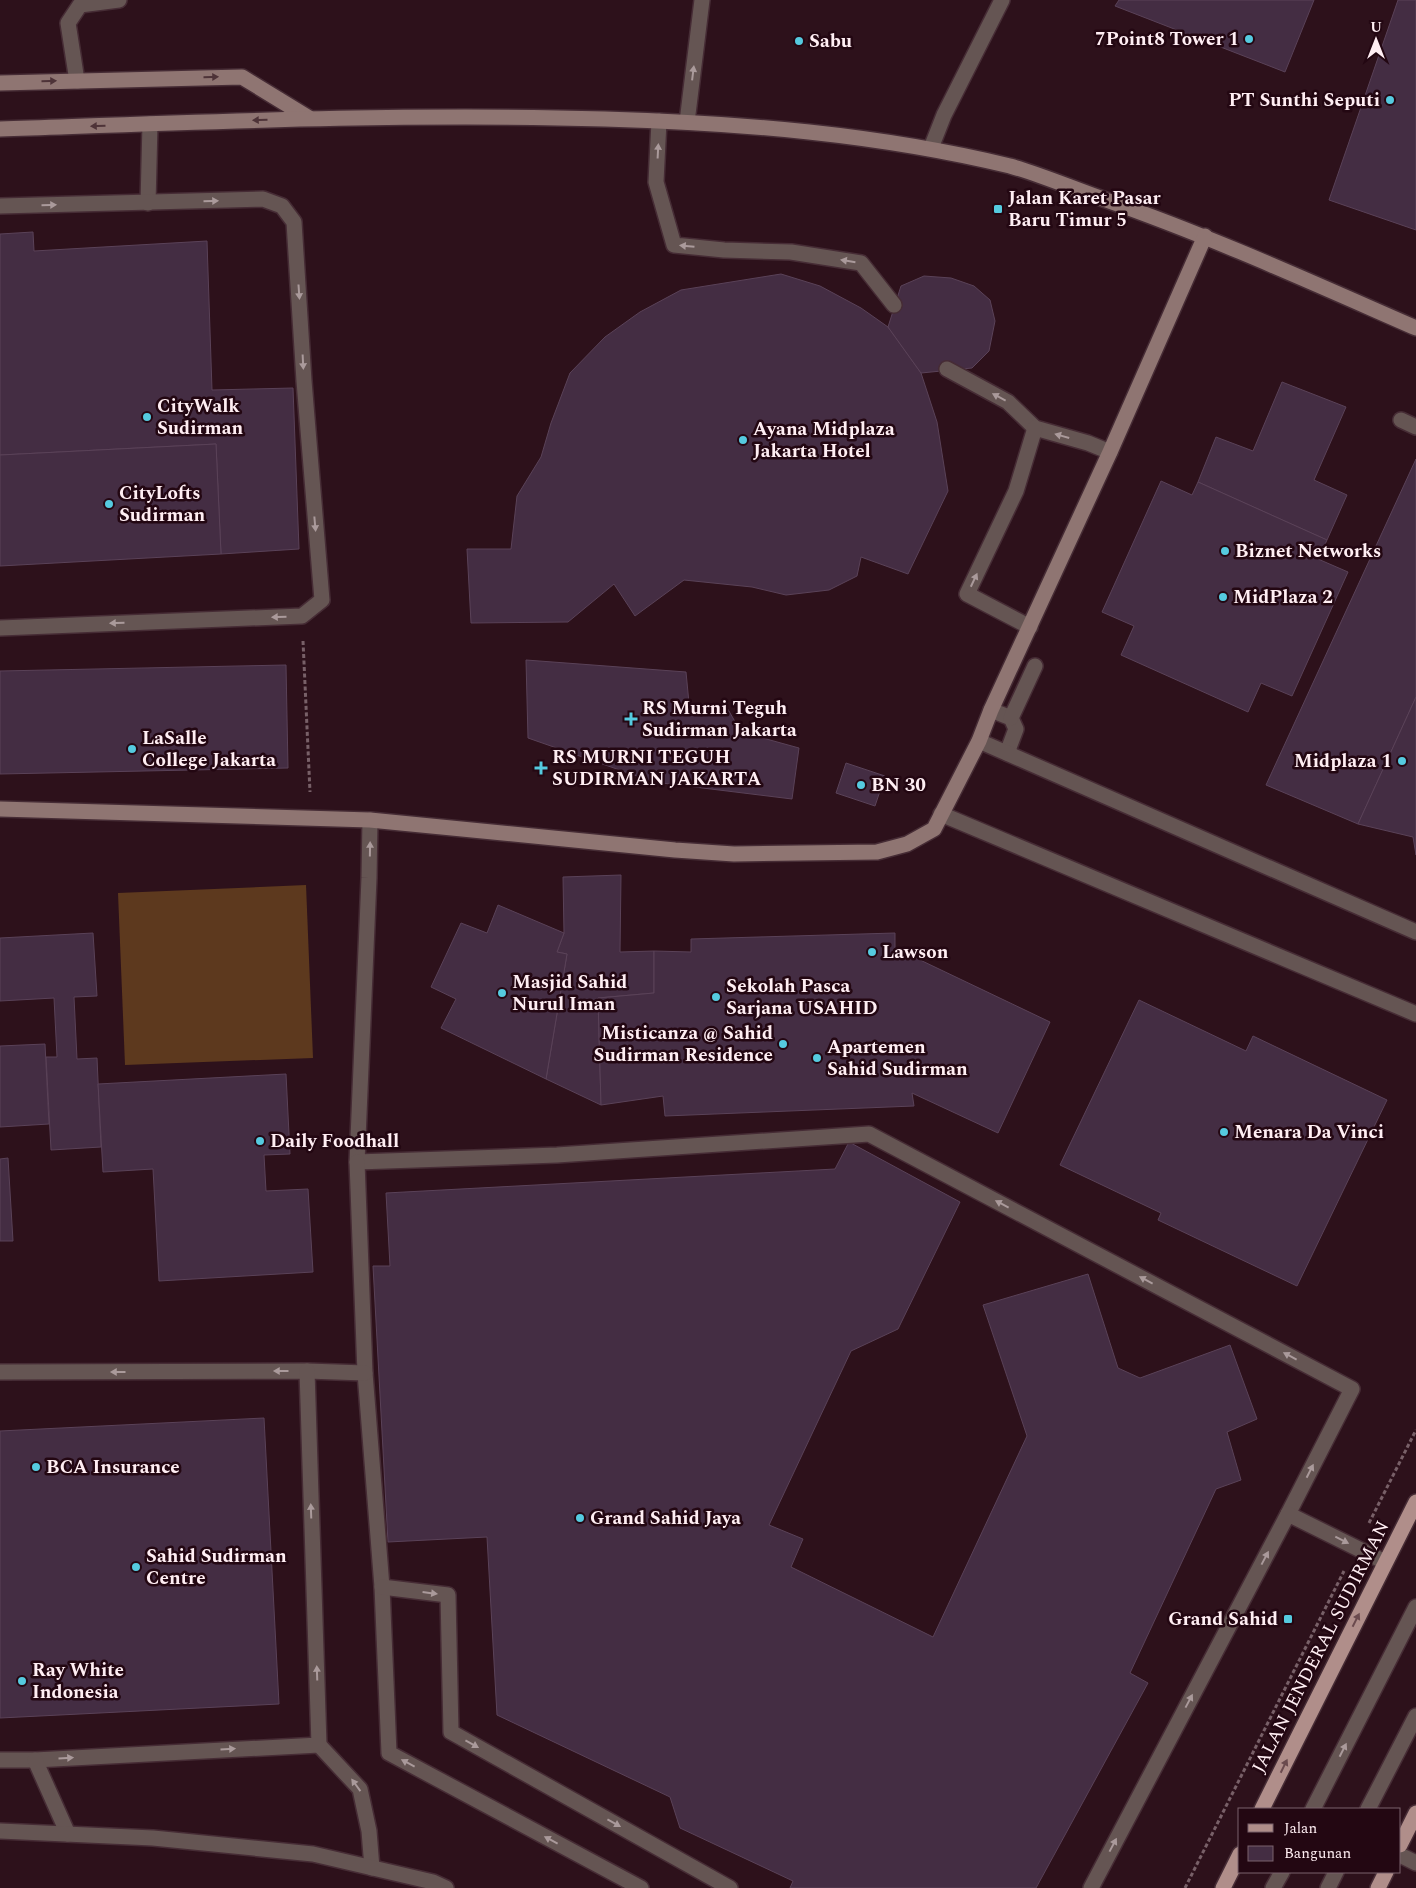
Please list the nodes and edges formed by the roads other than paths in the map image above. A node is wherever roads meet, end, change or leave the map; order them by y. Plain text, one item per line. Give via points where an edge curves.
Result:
1 (119, 0) edge
2 (702, 0) edge
3 (1002, 0) edge
4 (77, 81) junction
5 (0, 83) edge
6 (309, 118) junction
7 (659, 120) junction
8 (687, 122) junction
9 (150, 124) junction
10 (0, 129) edge
11 (931, 148) junction
12 (148, 203) junction
13 (0, 206) edge
14 (1205, 236) junction
15 (894, 305) dead end
16 (1416, 328) edge
17 (947, 369) dead end
18 (1400, 420) dead end
19 (1416, 427) edge
20 (1035, 428) junction
21 (1110, 452) junction
22 (1030, 627) junction
23 (0, 628) edge
24 (1035, 666) dead end
25 (991, 710) junction
26 (1010, 718) junction
27 (978, 741) junction
28 (1007, 753) junction
29 (0, 809) edge
30 (941, 814) junction
31 (370, 820) junction
32 (1416, 932) edge
33 (1416, 1014) edge
34 (357, 1162) junction
35 (307, 1371) junction
36 (0, 1372) edge
37 (364, 1373) junction
38 (1416, 1502) edge
39 (1288, 1514) junction
40 (1385, 1562) junction
41 (382, 1587) junction
42 (1416, 1607) edge
43 (1416, 1716) edge
44 (319, 1744) junction
45 (0, 1760) edge
46 (35, 1760) junction
47 (1262, 1808) edge
48 (1314, 1808) edge
49 (1369, 1808) edge
50 (1416, 1813) edge
51 (0, 1831) edge
52 (68, 1834) junction
53 (1401, 1842) edge
54 (1401, 1856) edge
55 (1238, 1858) edge
56 (1416, 1863) edge
57 (372, 1868) junction
58 (1281, 1873) edge
59 (1336, 1873) edge
60 (1386, 1873) edge
61 (446, 1888) edge
62 (641, 1888) edge
63 (730, 1888) edge
64 (1090, 1888) edge
65 (1223, 1888) edge
66 (1273, 1888) edge
67 (1328, 1888) edge
68 (1378, 1888) edge

1 - 4 street via 80,5 68,23
8 -> 2 street
3 - 11 street via 944,115
5 -> 4 street
4 -> 6 street via 242,76
6 - 7 street via 511,116
6 -> 9 street
7 - 8 street
15 -> 7 street via 861,263 791,252 674,245 656,182
8 - 11 street via 849,136
9 -> 10 street
9 - 12 street
11 - 14 street via 1015,168
13 -> 12 street
12 -> 23 street via 262,199 282,206 294,222 322,600 302,616
14 - 16 street
14 - 21 street
20 -> 17 street via 1008,402
18 - 19 street
21 -> 20 street
22 -> 20 street via 967,594 1016,491
21 - 22 street
22 - 25 street
24 - 26 street
25 - 26 street
25 - 27 street
26 - 28 street via 1016,729
27 - 28 street
27 - 30 street
28 - 32 street
29 - 31 street
30 - 31 street via 934,829 907,844 877,852 734,854
30 - 33 street
34 -> 31 street
34 - 37 street
39 -> 34 street via 1352,1389 869,1134 556,1155
35 -> 36 street
35 - 37 street
44 -> 35 street
37 - 41 street
38 - 40 main road, JALAN JENDERAL SUDIRMAN
39 -> 40 street
64 -> 39 street
47 -> 40 main road, JALAN JENDERAL SUDIRMAN
62 -> 41 street via 389,1753
41 -> 63 street via 448,1595 451,1732
48 -> 42 street
43 - 49 street
46 -> 44 street
57 -> 44 street via 369,1831 360,1788
45 - 46 street
46 - 52 street
50 - 53 main road
51 - 52 street
52 - 57 street via 153,1838 313,1854
54 - 56 street
55 - 65 main road
57 - 61 street
58 - 66 street
59 - 67 street
60 - 68 main road

